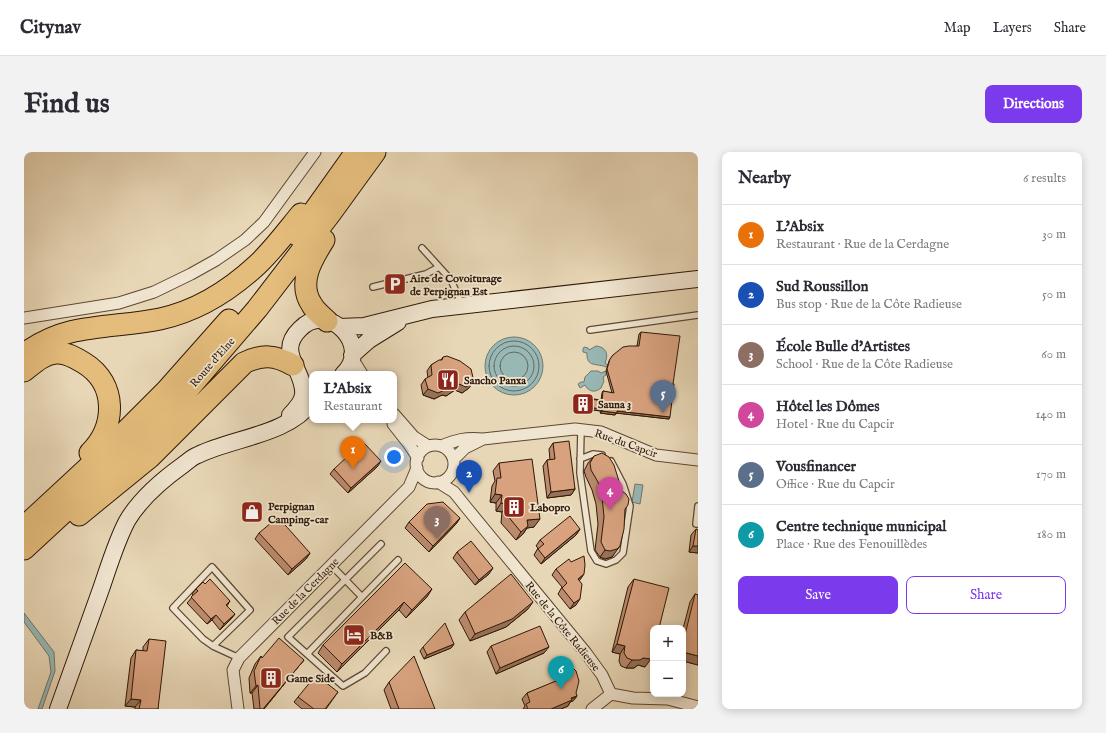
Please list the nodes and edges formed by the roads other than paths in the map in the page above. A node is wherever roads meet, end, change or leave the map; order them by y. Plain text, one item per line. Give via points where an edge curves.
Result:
1 (315, 152) edge
2 (352, 152) edge
3 (356, 152) edge
4 (375, 152) edge
5 (385, 152) edge
6 (422, 248) dead end
7 (439, 267) junction
8 (698, 279) edge
9 (373, 287) dead end
10 (462, 305) junction
11 (415, 312) junction
12 (698, 314) edge
13 (24, 318) edge
14 (334, 324) junction
15 (590, 330) dead end
16 (24, 354) edge
17 (352, 357) junction
18 (295, 368) junction
19 (24, 371) edge
20 (345, 371) edge
21 (360, 371) edge
22 (309, 380) edge
23 (309, 406) edge
24 (397, 417) edge
25 (392, 423) edge
26 (269, 430) junction
27 (581, 430) junction
28 (483, 439) junction
29 (428, 446) junction
30 (441, 446) junction
31 (454, 459) junction
32 (580, 459) junction
33 (698, 460) edge
34 (417, 463) junction
35 (452, 472) junction
36 (433, 482) junction
37 (409, 487) junction
38 (454, 492) junction
39 (698, 506) edge
40 (24, 518) edge
41 (698, 524) edge
42 (24, 527) edge
43 (381, 544) dead end
44 (24, 549) edge
45 (24, 560) edge
46 (398, 560) dead end
47 (331, 565) junction
48 (346, 580) junction
49 (362, 597) junction
50 (214, 646) junction
51 (386, 651) dead end
52 (307, 654) junction
53 (239, 658) junction
54 (611, 694) junction
55 (698, 707) edge
56 (58, 709) edge
57 (238, 709) edge
58 (592, 709) edge

1 - 13 street via 264,222 216,260 154,292 119,303
2 - 16 highway via 258,264 210,300 179,314 160,319 70,332 41,343
3 - 42 highway, Route d'Elne via 295,238 246,300 176,380 106,451
4 - 44 highway, Route d'Elne via 257,309 178,401
5 - 14 highway via 332,227 311,261 305,278 306,295 312,306
6 - 7 lane
7 - 9 lane via 426,274
7 - 10 lane via 451,280
8 - 10 main road
10 - 11 main road
11 - 14 main road via 364,326
11 - 17 main road via 369,340
12 - 15 lane
14 - 17 main road via 348,334 352,344
14 - 18 main road via 317,320 300,329 291,346 290,356
17 - 20 main road
17 - 21 street
18 - 22 main road
18 - 26 main road via 302,382 303,395 296,409
18 - 45 highway via 286,361 271,356 260,356 244,363 150,457
19 - 40 highway via 41,358 56,353 75,357 93,368 105,384 109,401 105,433 98,446
23 - 26 main road via 291,421
24 - 29 street via 414,437
25 - 34 street via 408,443
26 - 56 main road via 197,455 146,496 128,520 115,551
27 - 28 street, Rue du Capcir
27 - 32 lane
27 - 33 street, Rue du Capcir via 601,432 656,455
28 - 30 street, Rue du Capcir via 470,437
28 - 31 street, Rue du Capcir via 465,448
29 - 30 street
29 - 34 street
30 - 31 street via 449,451
31 - 35 street
32 - 32 lane via 591,551 597,561 606,564 616,560 623,553 630,506 612,462 604,456 593,454
34 - 36 street via 423,478
34 - 37 street, Rue de la Cerdagne
35 - 36 street via 444,480
35 - 38 street
36 - 37 street, Rue de la Cerdagne
36 - 38 street
37 - 47 street, Rue de la Cerdagne
38 - 54 street, Rue de la Côte Radieuse via 586,653 602,675
39 - 41 lane
43 - 48 lane
46 - 49 lane
47 - 48 lane
47 - 53 street, Rue de la Cerdagne
48 - 49 lane
48 - 52 lane via 288,637
49 - 52 lane
50 - 50 lane via 203,640 173,608 212,568 250,610
50 - 53 lane
51 - 52 lane via 365,673 343,686
53 - 57 street, Rue de la Cerdagne via 233,670
54 - 55 street via 633,698 668,699
54 - 58 street

